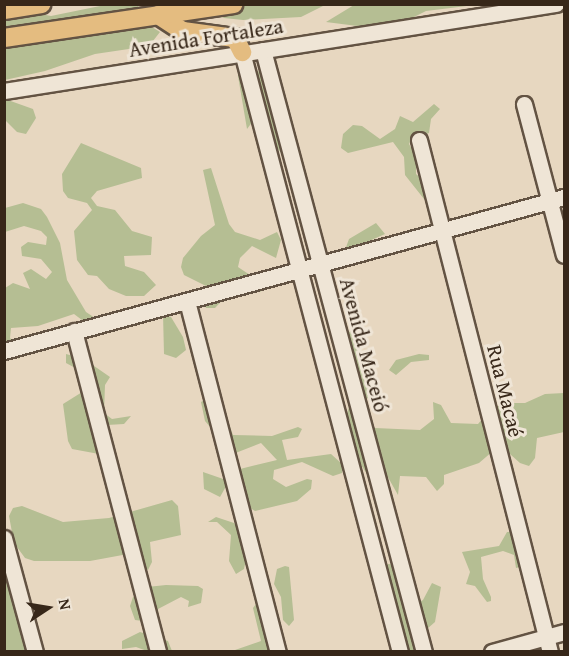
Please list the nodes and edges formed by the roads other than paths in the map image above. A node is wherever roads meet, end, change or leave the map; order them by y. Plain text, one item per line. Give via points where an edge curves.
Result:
1 (42, 4) edge
2 (234, 4) edge
3 (556, 4) edge
4 (4, 10) edge
5 (158, 15) junction
6 (4, 38) edge
7 (263, 50) junction
8 (242, 52) junction
9 (4, 91) edge
10 (524, 104) dead end
11 (419, 141) dead end
12 (557, 199) edge
13 (442, 232) junction
14 (564, 255) edge
15 (321, 266) junction
16 (301, 272) junction
17 (187, 301) junction
18 (74, 331) junction
19 (4, 351) edge
20 (4, 538) edge
21 (564, 632) edge
22 (549, 644) edge
23 (35, 651) edge
24 (158, 651) edge
25 (278, 651) edge
26 (400, 651) edge
27 (424, 651) edge
28 (492, 651) edge

1 - 4 main road
2 - 5 main road
3 - 7 street, Avenida Fortaleza
5 - 6 main road
5 - 8 main road via 183,31 235,38
7 - 8 street, Avenida Fortaleza
7 - 15 street, Avenida Maceió
8 - 9 street, Avenida Fortaleza
8 - 16 street, Avenida Maceió
10 - 12 street
11 - 13 street, Rua Macaé
12 - 13 street
12 - 14 street
13 - 15 street
13 - 22 street, Rua Macaé
15 - 16 street
15 - 27 street, Avenida Maceió
16 - 17 street
16 - 26 street, Avenida Maceió
17 - 18 street
17 - 25 street
18 - 19 street
18 - 24 street
20 - 23 street
21 - 22 street
22 - 28 street

